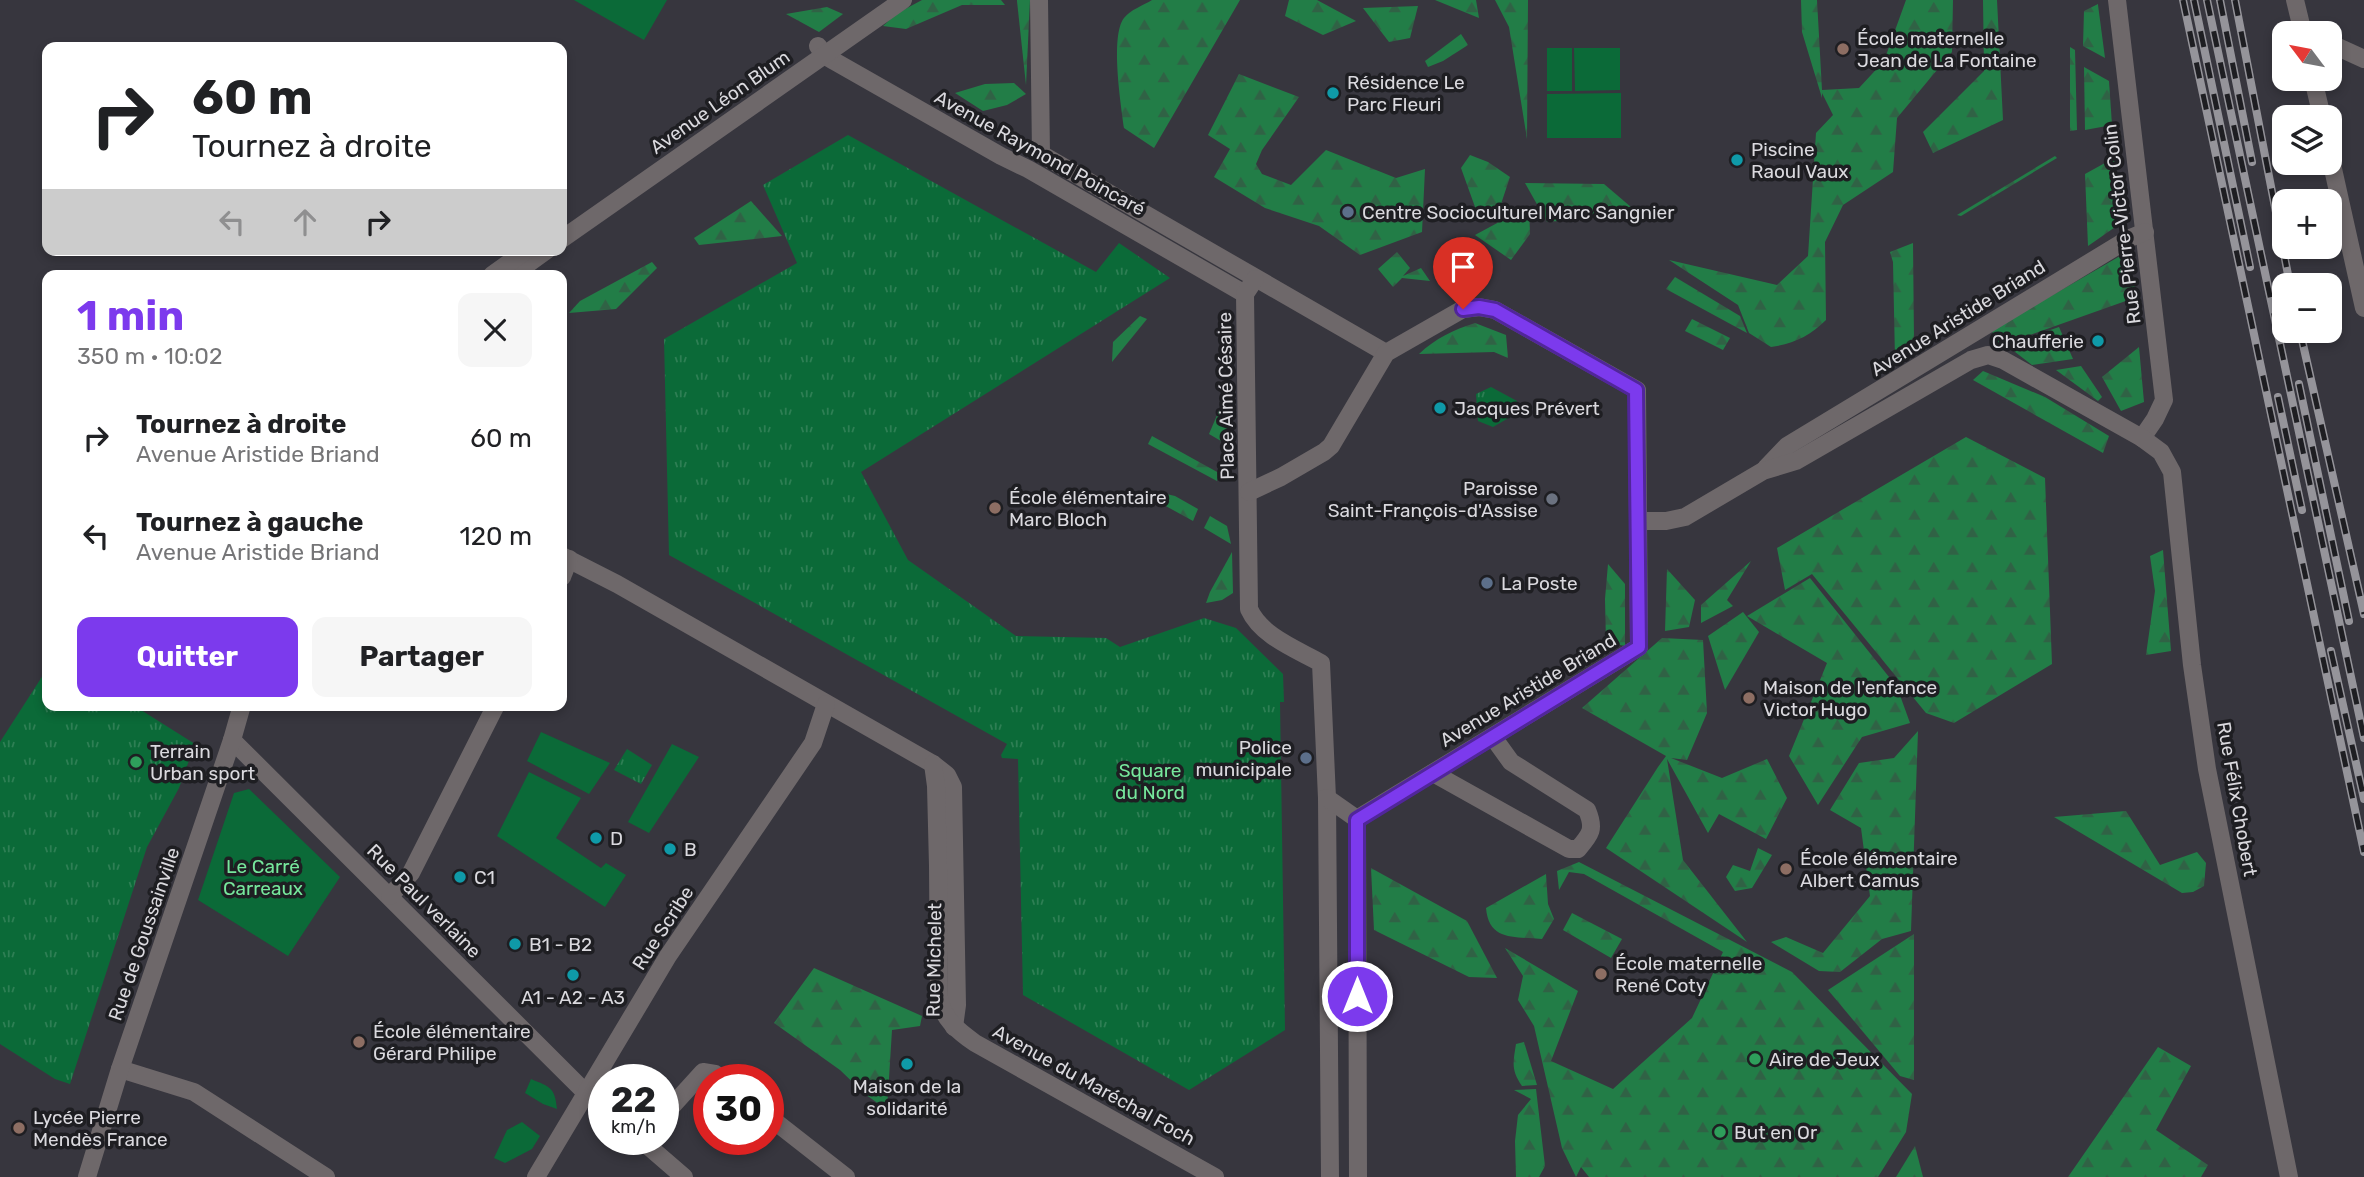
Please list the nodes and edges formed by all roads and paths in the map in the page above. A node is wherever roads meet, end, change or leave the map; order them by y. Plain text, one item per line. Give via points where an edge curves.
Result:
1 (884, 0) edge
2 (903, 0) edge
3 (1039, 0) edge
4 (2117, 0) edge
5 (2295, 0) edge
6 (2300, 21) edge
7 (2342, 49) edge
8 (821, 50) junction
9 (2364, 59) edge
10 (1041, 154) junction
11 (1028, 169) junction
12 (2334, 175) edge
13 (567, 223) edge
14 (2145, 232) junction
15 (567, 235) edge
16 (519, 256) edge
17 (539, 256) edge
18 (499, 270) edge
19 (519, 270) edge
20 (1250, 286) junction
21 (2364, 307) edge
22 (1976, 332) junction
23 (1386, 353) junction
24 (1988, 355) junction
25 (2143, 438) junction
26 (1763, 471) junction
27 (1249, 492) junction
28 (1638, 521) junction
29 (567, 558) edge
30 (826, 704) junction
31 (240, 711) edge
32 (493, 711) edge
33 (1493, 737) junction
34 (232, 740) junction
35 (1433, 773) junction
36 (1327, 798) junction
37 (1357, 820) junction
38 (390, 896) junction
39 (954, 1027) joint
40 (120, 1069) junction
41 (693, 1083) edge
42 (586, 1093) junction
43 (679, 1098) edge
44 (784, 1129) edge
45 (658, 1155) edge
46 (87, 1177) edge
47 (326, 1177) edge
48 (536, 1177) edge
49 (684, 1177) edge
50 (846, 1177) edge
51 (1215, 1177) edge
52 (1330, 1177) edge
53 (1358, 1177) edge
54 (2289, 1177) edge

1 - 8 street, Avenue Léon Blum
2 - 8 street, Avenue Léon Blum
3 - 10 street
4 - 14 street, Rue Pierre-Victor Colin
5 - 6 street
7 - 9 street
8 - 11 street, Avenue Raymond Poincaré
8 - 13 street, Avenue Léon Blum
8 - 15 street, Avenue Léon Blum
10 - 11 street
10 - 20 street, Avenue Raymond Poincaré
11 - 20 street, Avenue Raymond Poincaré
12 - 21 street
14 - 22 street, Avenue Aristide Briand
14 - 25 street, Rue Pierre-Victor Colin via 2164,400
16 - 18 street
17 - 19 street
20 - 23 street
20 - 27 street, Place Aimé Césaire
22 - 24 street
22 - 26 street, Avenue Aristide Briand via 1787,446
23 - 27 street, Place Aimé Césaire via 1331,446
23 - 28 street via 1463,309 1479,307 1495,310 1636,390
24 - 25 street
24 - 26 street, Avenue Aristide Briand via 1971,360 1796,461
25 - 54 street, Rue Félix Chobert via 2161,452 2172,472 2207,769
26 - 28 street, Avenue Aristide Briand via 1685,517
27 - 36 street via 1249,609 1255,622 1270,634 1321,663
28 - 33 street, Avenue Aristide Briand via 1639,647
29 - 30 street, Rue Michelet
30 - 39 street, Rue Michelet via 933,764 953,787
30 - 42 street, Rue Scribe via 813,743 668,956
31 - 34 street, Rue de Goussainville
32 - 38 street via 411,873
33 - 35 street, Avenue Aristide Briand
33 - 35 street via 1511,762 1587,810 1592,823 1589,836 1578,849 1569,849
34 - 38 street, Rue Paul verlaine
34 - 40 street, Rue de Goussainville
35 - 37 street, Avenue Aristide Briand
36 - 37 street
36 - 52 street
37 - 53 street
38 - 42 street, Rue Paul verlaine
39 - 51 street, Avenue du Maréchal Foch
40 - 46 street, Rue de Goussainville
40 - 47 street via 194,1092
41 - 43 street
42 - 48 street, Rue Scribe
44 - 50 street
45 - 49 street

